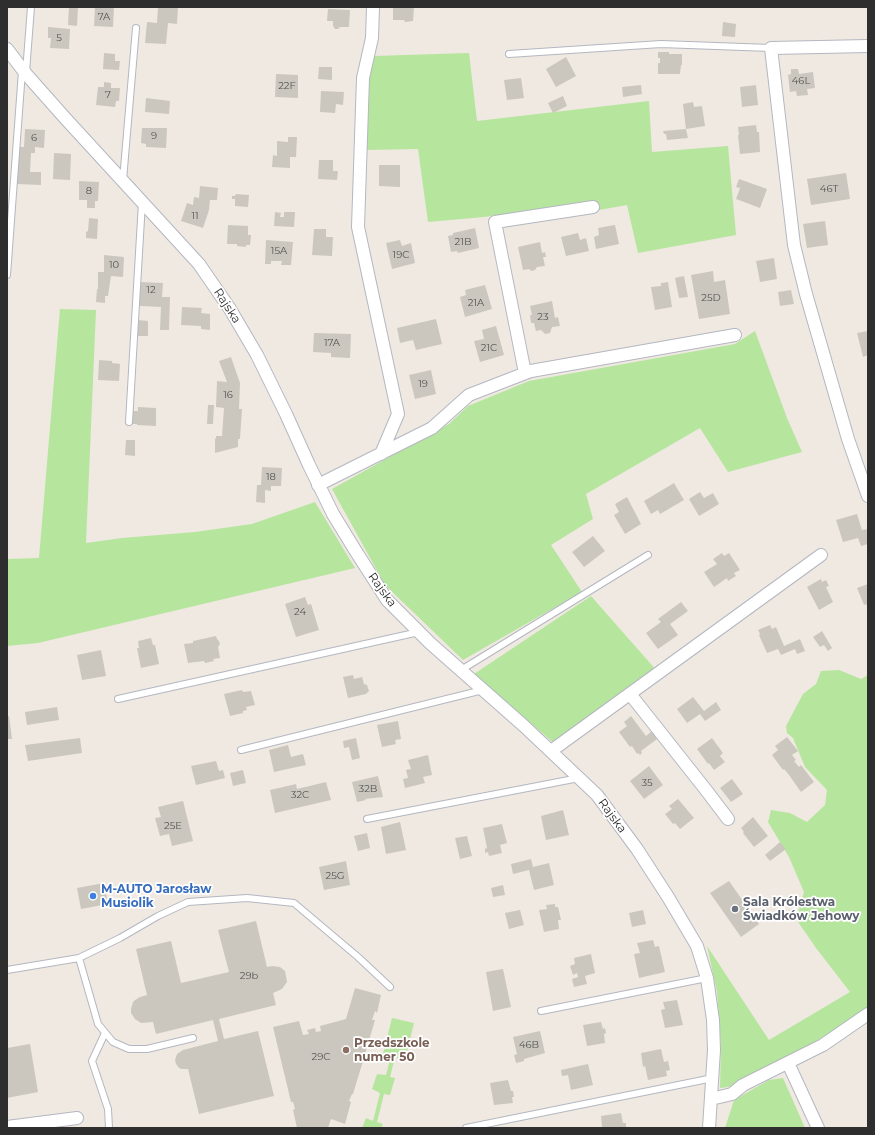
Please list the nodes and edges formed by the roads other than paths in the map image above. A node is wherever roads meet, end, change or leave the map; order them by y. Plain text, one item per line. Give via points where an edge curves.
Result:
1 (30, 7) edge
2 (374, 7) edge
3 (136, 28) dead end
4 (868, 46) edge
5 (771, 48) junction
6 (7, 49) edge
7 (509, 54) dead end
8 (24, 71) junction
9 (123, 182) junction
10 (142, 202) junction
11 (593, 207) dead end
12 (7, 275) edge
13 (735, 336) dead end
14 (525, 373) junction
15 (129, 422) dead end
16 (381, 454) junction
17 (318, 485) junction
18 (868, 496) edge
19 (648, 555) dead end
20 (821, 555) dead end
21 (419, 632) junction
22 (461, 670) junction
23 (483, 690) junction
24 (630, 694) junction
25 (118, 699) dead end
26 (241, 750) dead end
27 (551, 751) junction
28 (579, 778) junction
29 (367, 819) dead end
30 (728, 819) dead end
31 (79, 958) junction
32 (7, 970) edge
33 (706, 978) junction
34 (390, 987) dead end
35 (541, 1011) dead end
36 (868, 1014) edge
37 (105, 1033) junction
38 (194, 1038) dead end
39 (788, 1063) junction
40 (713, 1078) junction
41 (711, 1099) junction
42 (76, 1118) dead end
43 (7, 1127) edge
44 (109, 1128) edge
45 (466, 1128) edge
46 (709, 1128) edge
47 (818, 1128) edge

1 - 8 lane
2 - 16 street via 372,38 363,78 358,227 398,414
3 - 9 lane
4 - 5 street
5 - 7 lane via 662,44
5 - 18 street via 794,245 848,439
6 - 8 street, Rajska
8 - 9 street, Rajska
8 - 12 lane
9 - 10 street, Rajska
10 - 15 lane
10 - 17 street, Rajska via 199,264 230,310 257,355
11 - 14 street via 494,222
13 - 14 street
14 - 16 street via 469,395 432,428
16 - 17 street
17 - 21 street, Rajska via 387,600
19 - 22 lane
20 - 24 street
21 - 22 street, Rajska
21 - 25 lane
22 - 23 street, Rajska
23 - 26 lane
23 - 27 street, Rajska
24 - 27 street
24 - 30 street
27 - 28 street, Rajska
28 - 29 lane
28 - 33 street, Rajska via 596,794 637,849 668,897 697,946
31 - 32 lane
31 - 34 lane via 188,902 247,898 294,902
31 - 37 lane via 98,1024
33 - 35 lane
33 - 40 street, Rajska via 713,1020
36 - 39 street via 823,1045
37 - 38 lane via 113,1042 129,1049 146,1050
37 - 44 lane via 92,1061 108,1109
39 - 41 street via 743,1085 732,1094
39 - 47 street
40 - 41 street, Rajska
40 - 45 lane
41 - 46 street, Rajska
42 - 43 street

